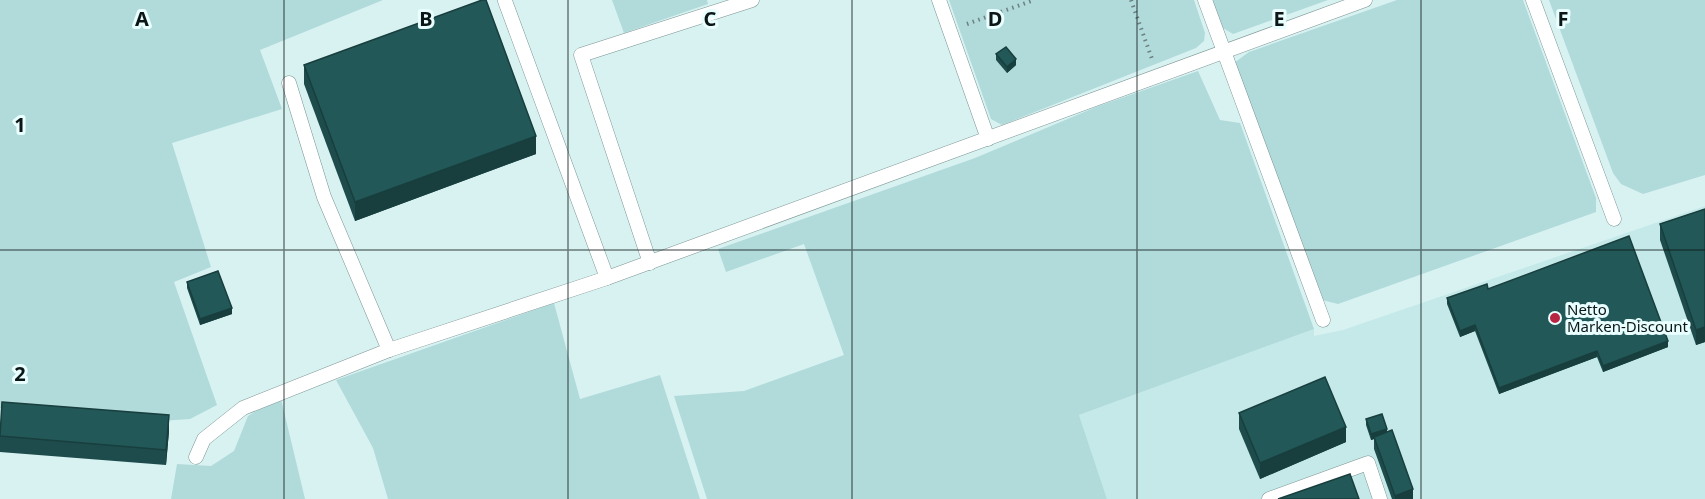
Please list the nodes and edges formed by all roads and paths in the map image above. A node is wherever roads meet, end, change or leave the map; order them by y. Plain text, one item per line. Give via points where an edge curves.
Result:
1 (752, 0) edge
2 (939, 0) edge
3 (1034, 0) edge
4 (1131, 0) edge
5 (1205, 0) edge
6 (1365, 0) edge
7 (1533, 0) edge
8 (505, 1) edge
9 (950, 31) junction
10 (1224, 50) junction
11 (1158, 74) junction
12 (289, 83) dead end
13 (988, 139) junction
14 (1614, 219) dead end
15 (650, 263) junction
16 (607, 278) junction
17 (1323, 320) dead end
18 (389, 350) junction
19 (196, 457) dead end
20 (1269, 499) edge
21 (1380, 499) edge

1 - 15 lane via 581,55
2 - 9 lane
3 - 9 path
4 - 11 path
5 - 10 lane
6 - 10 lane
7 - 14 lane
8 - 16 lane
9 - 13 lane
10 - 11 lane
10 - 17 lane
11 - 13 lane
12 - 18 lane via 324,197
13 - 15 lane
15 - 16 lane
16 - 18 lane
18 - 19 lane via 243,408 204,439
20 - 21 lane via 1368,462

